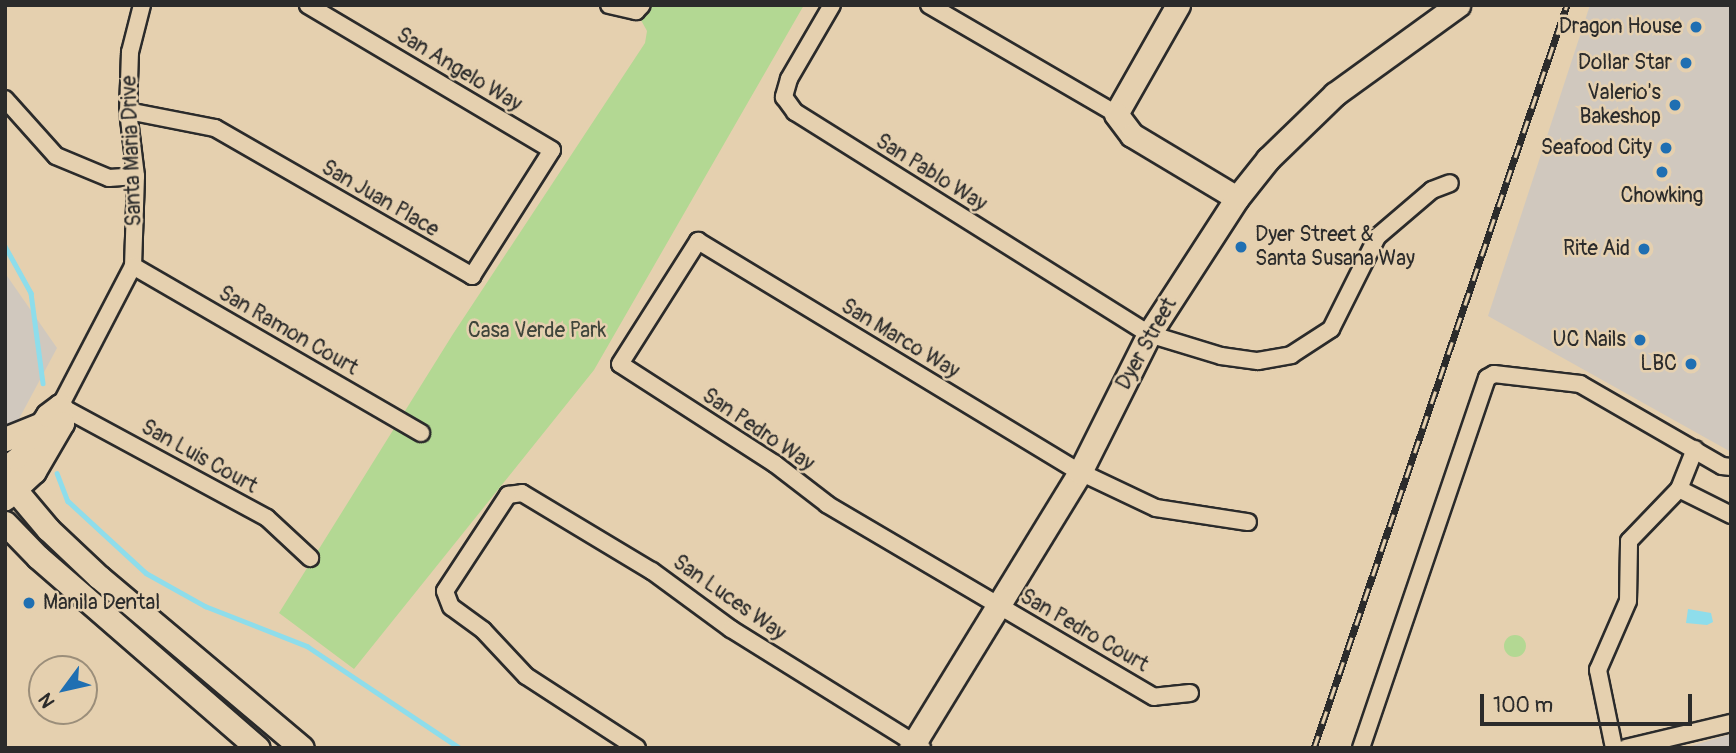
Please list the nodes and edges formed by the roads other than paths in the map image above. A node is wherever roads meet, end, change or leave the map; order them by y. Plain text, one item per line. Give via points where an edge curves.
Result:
1 (142, 5) edge
2 (308, 5) edge
3 (609, 5) edge
4 (642, 5) edge
5 (832, 5) edge
6 (929, 5) edge
7 (1178, 5) edge
8 (1458, 5) edge
9 (5, 99) edge
10 (128, 111) junction
11 (1116, 114) junction
12 (552, 150) joint
13 (136, 176) junction
14 (1450, 183) dead end
15 (1237, 198) junction
16 (698, 241) joint
17 (133, 266) junction
18 (1149, 334) junction
19 (60, 406) junction
20 (42, 424) junction
21 (421, 433) dead end
22 (5, 439) edge
23 (1695, 449) junction
24 (1731, 467) edge
25 (1080, 472) junction
26 (7, 484) edge
27 (1679, 489) junction
28 (1731, 515) edge
29 (1248, 522) dead end
30 (5, 523) edge
31 (310, 558) dead end
32 (998, 604) junction
33 (1190, 693) dead end
34 (1731, 723) edge
35 (916, 746) edge
36 (258, 748) edge
37 (302, 748) edge
38 (637, 748) edge
39 (1361, 748) edge
40 (1614, 748) edge
41 (1626, 748) edge

1 - 10 street, Santa Maria Drive via 130,52
2 - 12 street, San Angelo Way
3 - 4 street via 636,12
5 - 18 street, San Pablo Way via 789,79 784,97 795,112
6 - 11 street
7 - 11 main road
8 - 15 main road, Dyer Street via 1335,94 1268,159
9 - 13 street via 56,156 109,178
10 - 12 street, San Juan Place via 215,128 472,276
10 - 13 street, Santa Maria Drive
11 - 15 main road via 1132,135
13 - 17 street, Santa Maria Drive
14 - 18 street via 1432,190 1377,237 1331,329 1291,355 1239,361
15 - 18 main road, Dyer Street
16 - 25 street, San Marco Way
16 - 32 street, San Pedro Way via 620,364 775,464 827,504
17 - 19 street, Santa Maria Drive
17 - 21 street, San Ramon Court
18 - 25 main road, Dyer Street
19 - 20 main road, Santa Maria Drive
19 - 26 main road, Santa Maria Drive via 62,423 34,471
19 - 31 street, San Luis Court via 267,518
20 - 22 main road
20 - 26 main road, Santa Maria Drive
23 - 24 street
23 - 27 street
23 - 39 street via 1580,384 1494,374 1483,385
25 - 29 street, San Marco Way via 1156,508
25 - 32 main road, Dyer Street
26 - 37 main road via 100,577
27 - 28 street
27 - 40 street via 1629,541 1628,601 1598,670
30 - 36 main road
32 - 33 street, San Pedro Court via 1154,696
32 - 35 main road, Dyer Street
34 - 41 street
35 - 38 street, San Luces Way via 731,629 652,571 522,493 508,495 445,591 451,607 483,630 526,676

